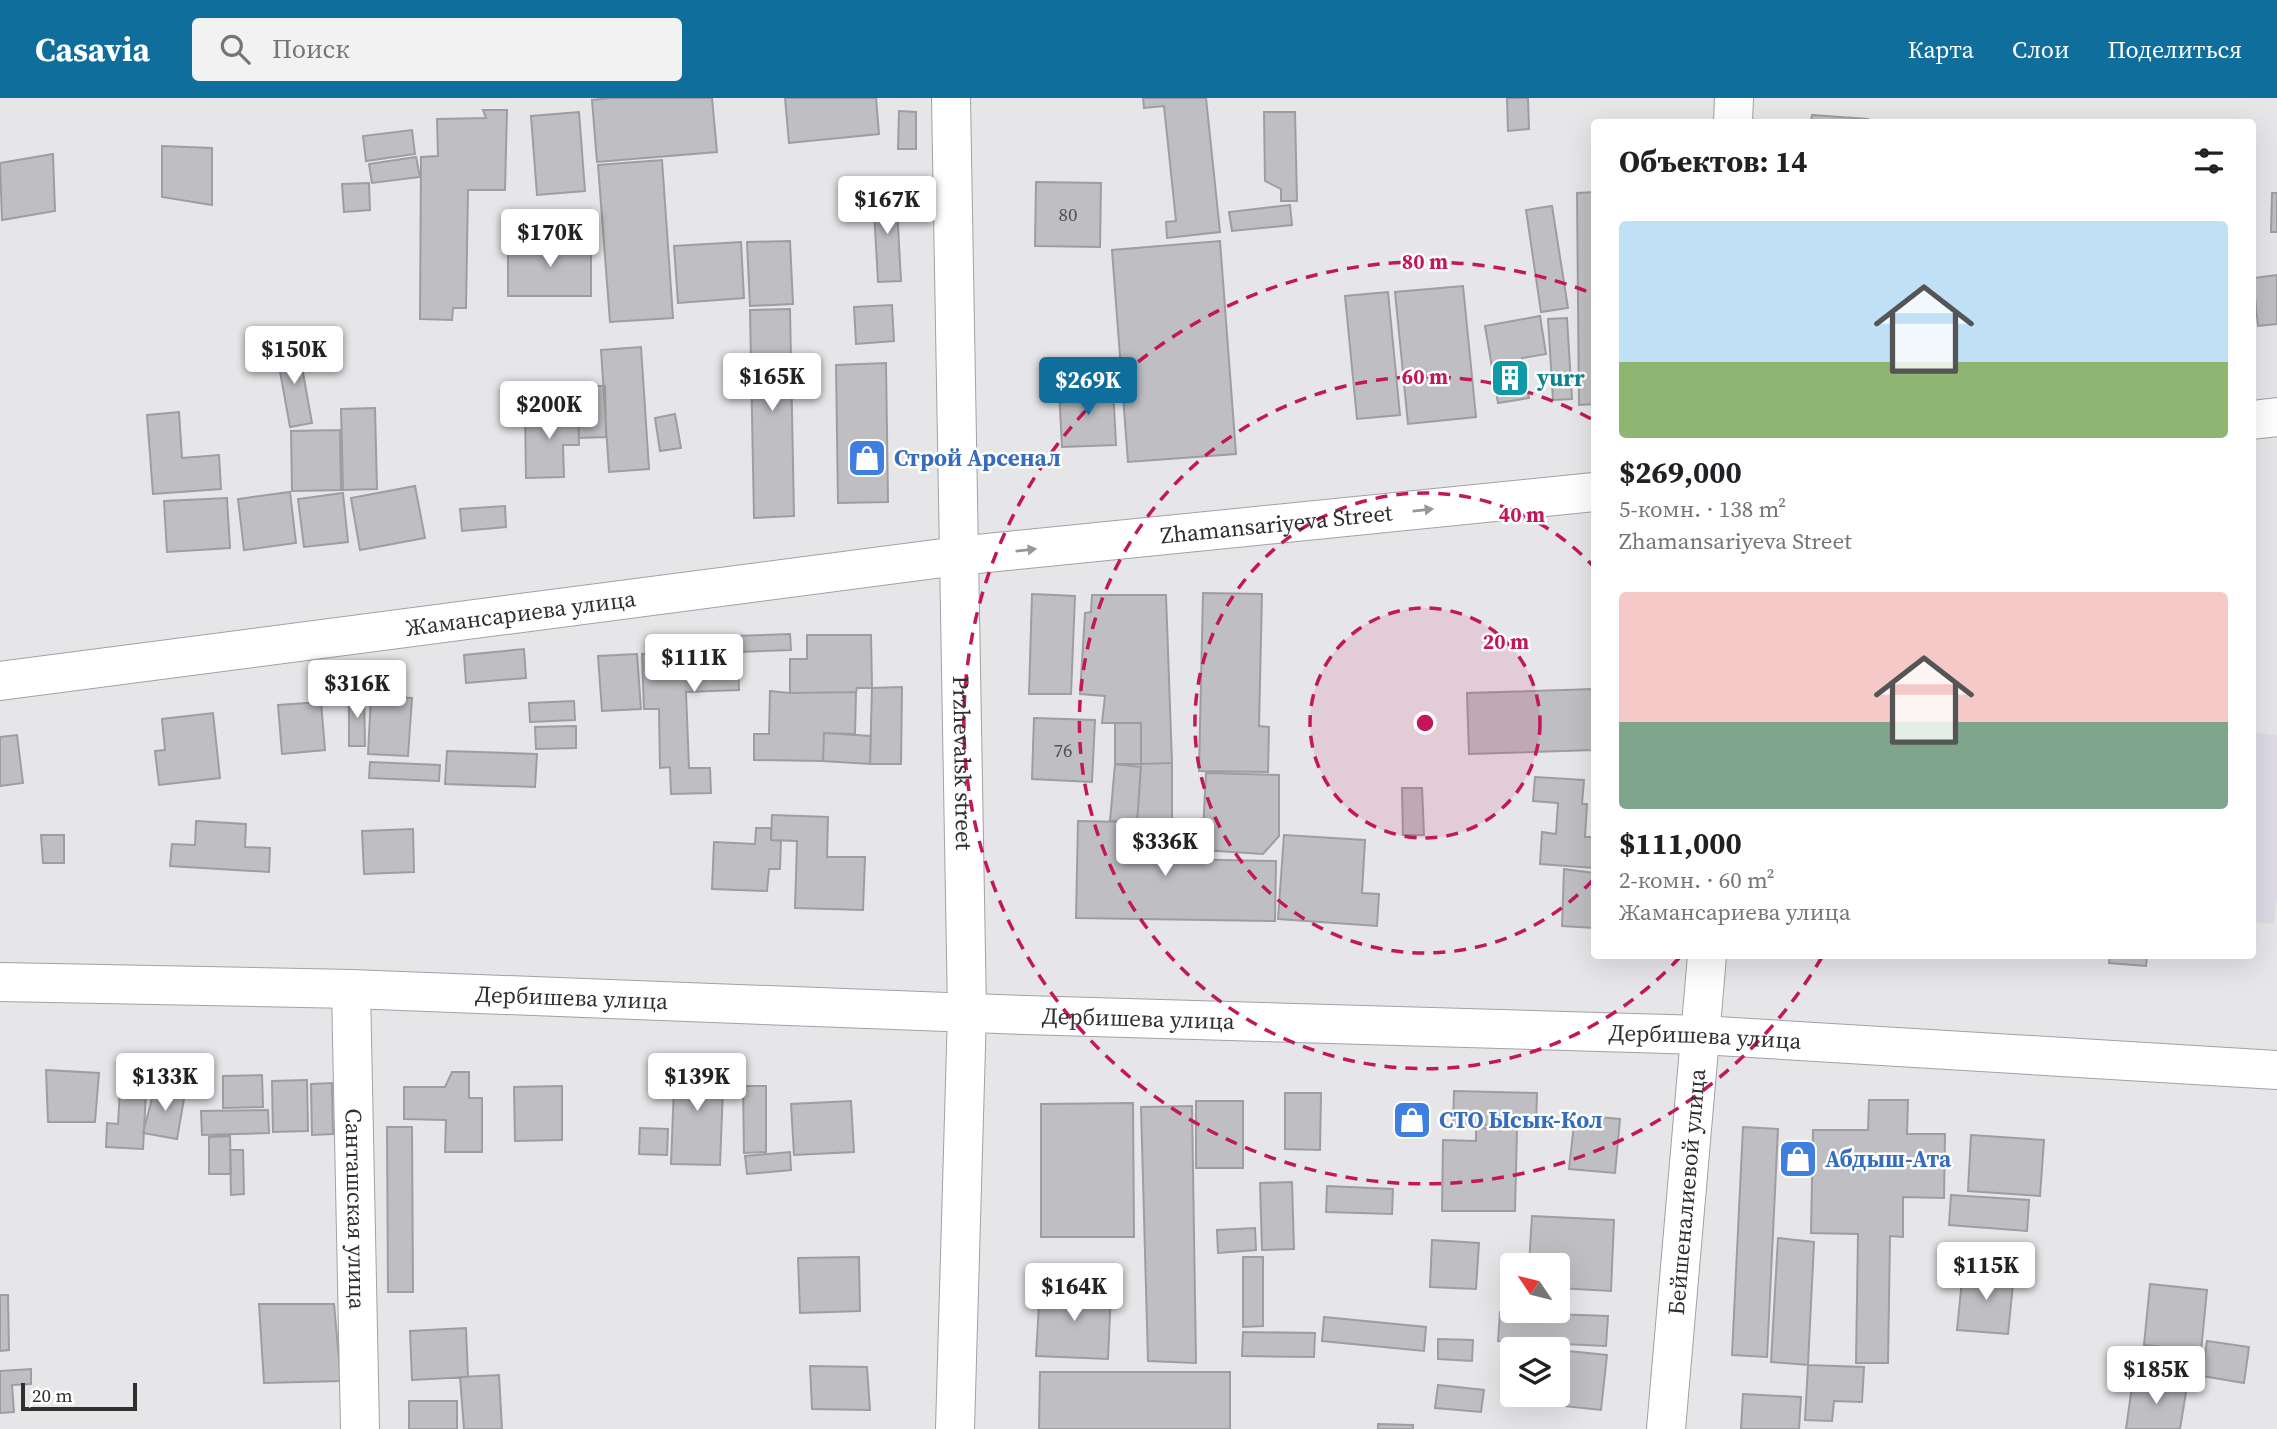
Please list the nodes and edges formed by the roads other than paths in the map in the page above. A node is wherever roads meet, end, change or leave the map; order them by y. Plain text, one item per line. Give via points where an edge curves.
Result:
1 (951, 98) edge
2 (1734, 98) edge
3 (1733, 119) edge
4 (2277, 417) edge
5 (2256, 420) edge
6 (1591, 492) edge
7 (958, 556) junction
8 (0, 681) edge
9 (1707, 959) edge
10 (0, 982) edge
11 (351, 989) junction
12 (967, 1012) junction
13 (1701, 1035) junction
14 (2277, 1070) edge
15 (360, 1429) edge
16 (955, 1429) edge
17 (1667, 1429) edge

1 - 7 street, Przhevalsk street
2 - 3 street
4 - 5 street
7 -> 6 street, Zhamansariyeva Street
7 - 8 street, Жамансариева улица
7 - 12 street, Przhevalsk street
9 - 13 street, Бейшеналиевой улица
10 - 11 street, Дербишева улица
11 - 12 street, Дербишева улица
11 - 15 street, Санташская улица
12 - 13 street, Дербишева улица
12 - 16 street, Przhevalsk street
13 - 14 street, Дербишева улица
13 - 17 street, Бейшеналиевой улица

